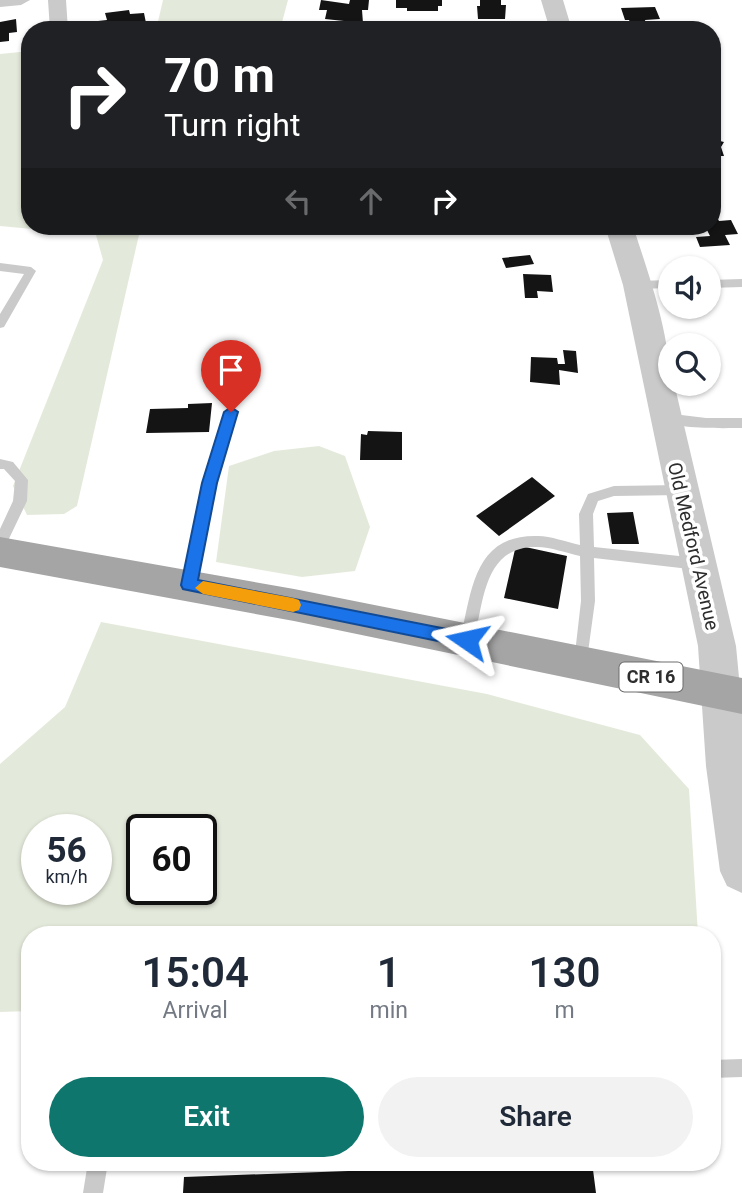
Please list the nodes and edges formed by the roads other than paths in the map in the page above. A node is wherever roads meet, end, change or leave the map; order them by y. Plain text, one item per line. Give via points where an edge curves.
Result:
1 (21, 0) edge
2 (57, 0) edge
3 (552, 0) edge
4 (0, 2) edge
5 (58, 21) edge
6 (558, 21) edge
7 (622, 235) edge
8 (0, 267) edge
9 (742, 283) edge
10 (658, 284) edge
11 (721, 284) edge
12 (637, 285) junction
13 (0, 324) edge
14 (231, 412) dead end
15 (666, 418) junction
16 (742, 423) edge
17 (0, 464) edge
18 (681, 490) junction
19 (589, 552) junction
20 (2, 555) edge
21 (699, 565) junction
22 (189, 585) junction
23 (467, 640) junction
24 (581, 662) junction
25 (732, 694) edge
26 (742, 871) edge
27 (742, 1068) edge
28 (721, 1069) edge
29 (97, 1171) edge
30 (93, 1193) edge

1 - 4 street
2 - 5 street
3 - 6 street
7 - 12 street, Old Medford Avenue
8 - 13 lane via 31,271
9 - 11 lane
10 - 12 lane
12 - 15 street, Old Medford Avenue
14 - 22 lane via 209,483
15 - 16 lane
15 - 18 street, Old Medford Avenue
17 - 20 lane via 22,480
18 - 19 lane via 614,491 593,498 586,514
18 - 21 street, Old Medford Avenue
19 - 21 lane
19 - 23 lane via 539,541 514,543 497,553 486,566
19 - 24 lane
20 - 22 main road, CR 16
21 - 25 street, Old Medford Avenue
22 - 23 main road, CR 16
23 - 24 main road, CR 16
24 - 25 main road, CR 16
25 - 26 street, Old Medford Avenue via 727,766
27 - 28 lane
29 - 30 lane

